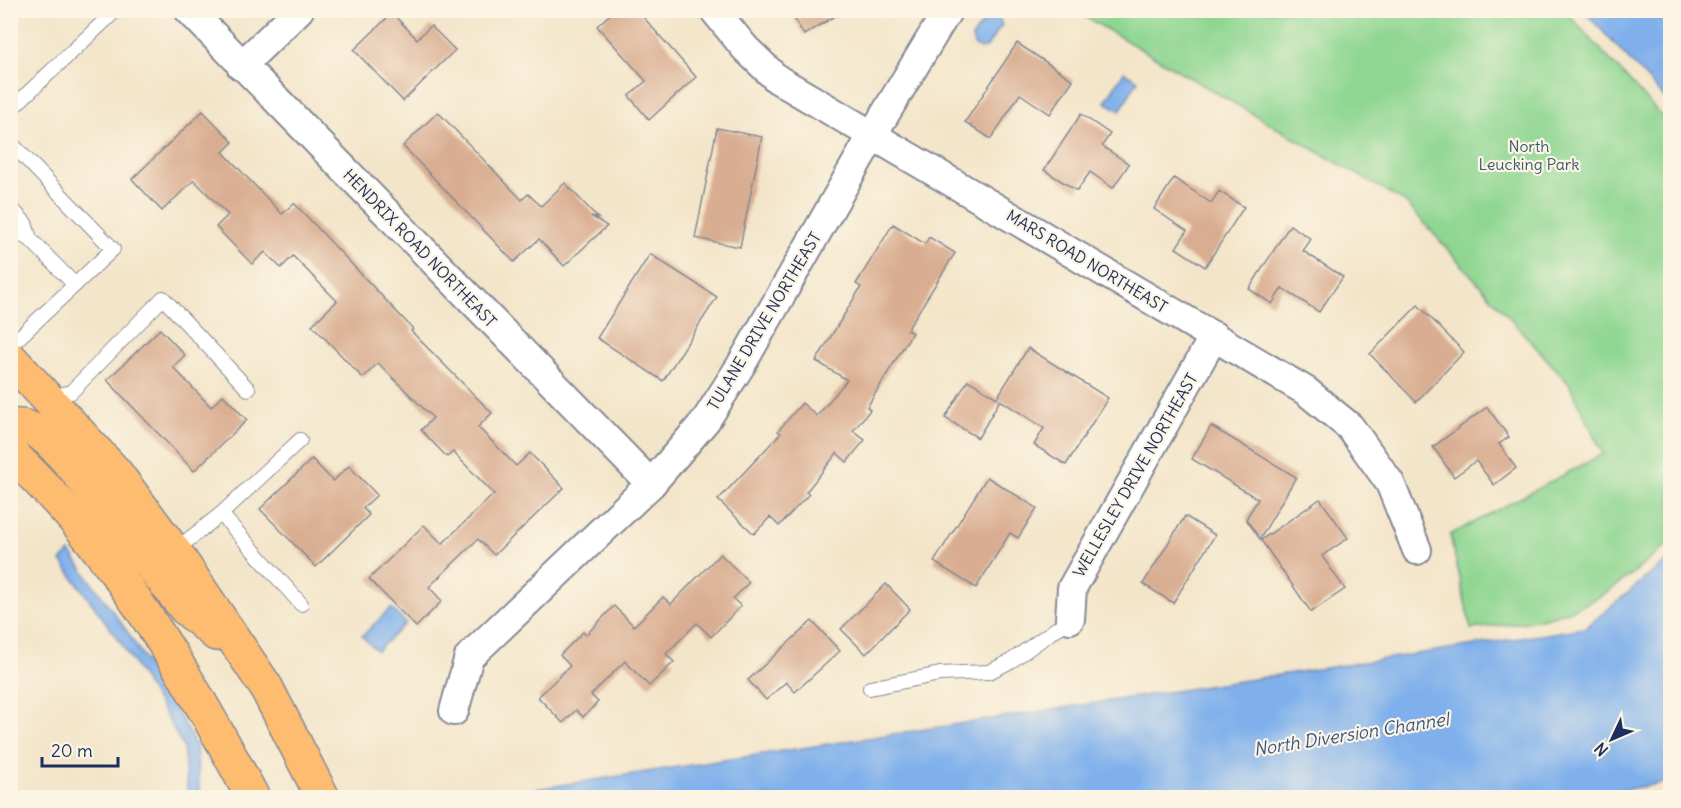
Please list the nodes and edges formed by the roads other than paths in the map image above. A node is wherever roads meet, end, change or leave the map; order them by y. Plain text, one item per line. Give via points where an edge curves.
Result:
1 (189, 10) edge
2 (299, 10) edge
3 (714, 10) edge
4 (948, 10) edge
5 (115, 12) edge
6 (241, 66) junction
7 (13, 102) edge
8 (873, 134) junction
9 (10, 142) edge
10 (10, 207) edge
11 (10, 230) edge
12 (30, 239) junction
13 (75, 285) junction
14 (1214, 336) junction
15 (10, 346) edge
16 (10, 358) edge
17 (248, 389) dead end
18 (49, 398) junction
19 (10, 404) edge
20 (10, 427) edge
21 (300, 440) dead end
22 (10, 452) edge
23 (651, 484) junction
24 (221, 514) junction
25 (1417, 550) dead end
26 (174, 551) junction
27 (301, 604) dead end
28 (1070, 619) joint
29 (253, 668) junction
30 (870, 688) dead end
31 (454, 711) dead end
32 (254, 798) edge
33 (323, 798) edge

1 - 6 street, HENDRIX ROAD NORTHEAST
2 - 6 street
3 - 8 street, MARS ROAD NORTHEAST via 777,79
4 - 8 street, TULANE DRIVE NORTHEAST
5 - 7 lane
6 - 23 street, HENDRIX ROAD NORTHEAST
8 - 14 street, MARS ROAD NORTHEAST
8 - 23 street, TULANE DRIVE NORTHEAST via 706,420
9 - 13 lane via 113,249
10 - 12 lane via 25,223
11 - 12 lane
12 - 13 lane
13 - 15 lane
14 - 25 street, MARS ROAD NORTHEAST via 1306,391 1350,427 1390,483
14 - 28 street, WELLESLEY DRIVE NORTHEAST via 1072,588
16 - 18 main road
17 - 18 lane via 163,298 71,392
18 - 19 main road
18 - 26 main road via 116,473
20 - 29 main road via 36,430 55,448 185,608
21 - 24 lane
22 - 32 main road via 79,526 135,598 205,706
23 - 31 street, TULANE DRIVE NORTHEAST via 469,657
24 - 26 lane
24 - 27 lane
26 - 29 main road
28 - 30 lane via 1011,661 988,672 940,674
29 - 33 main road

